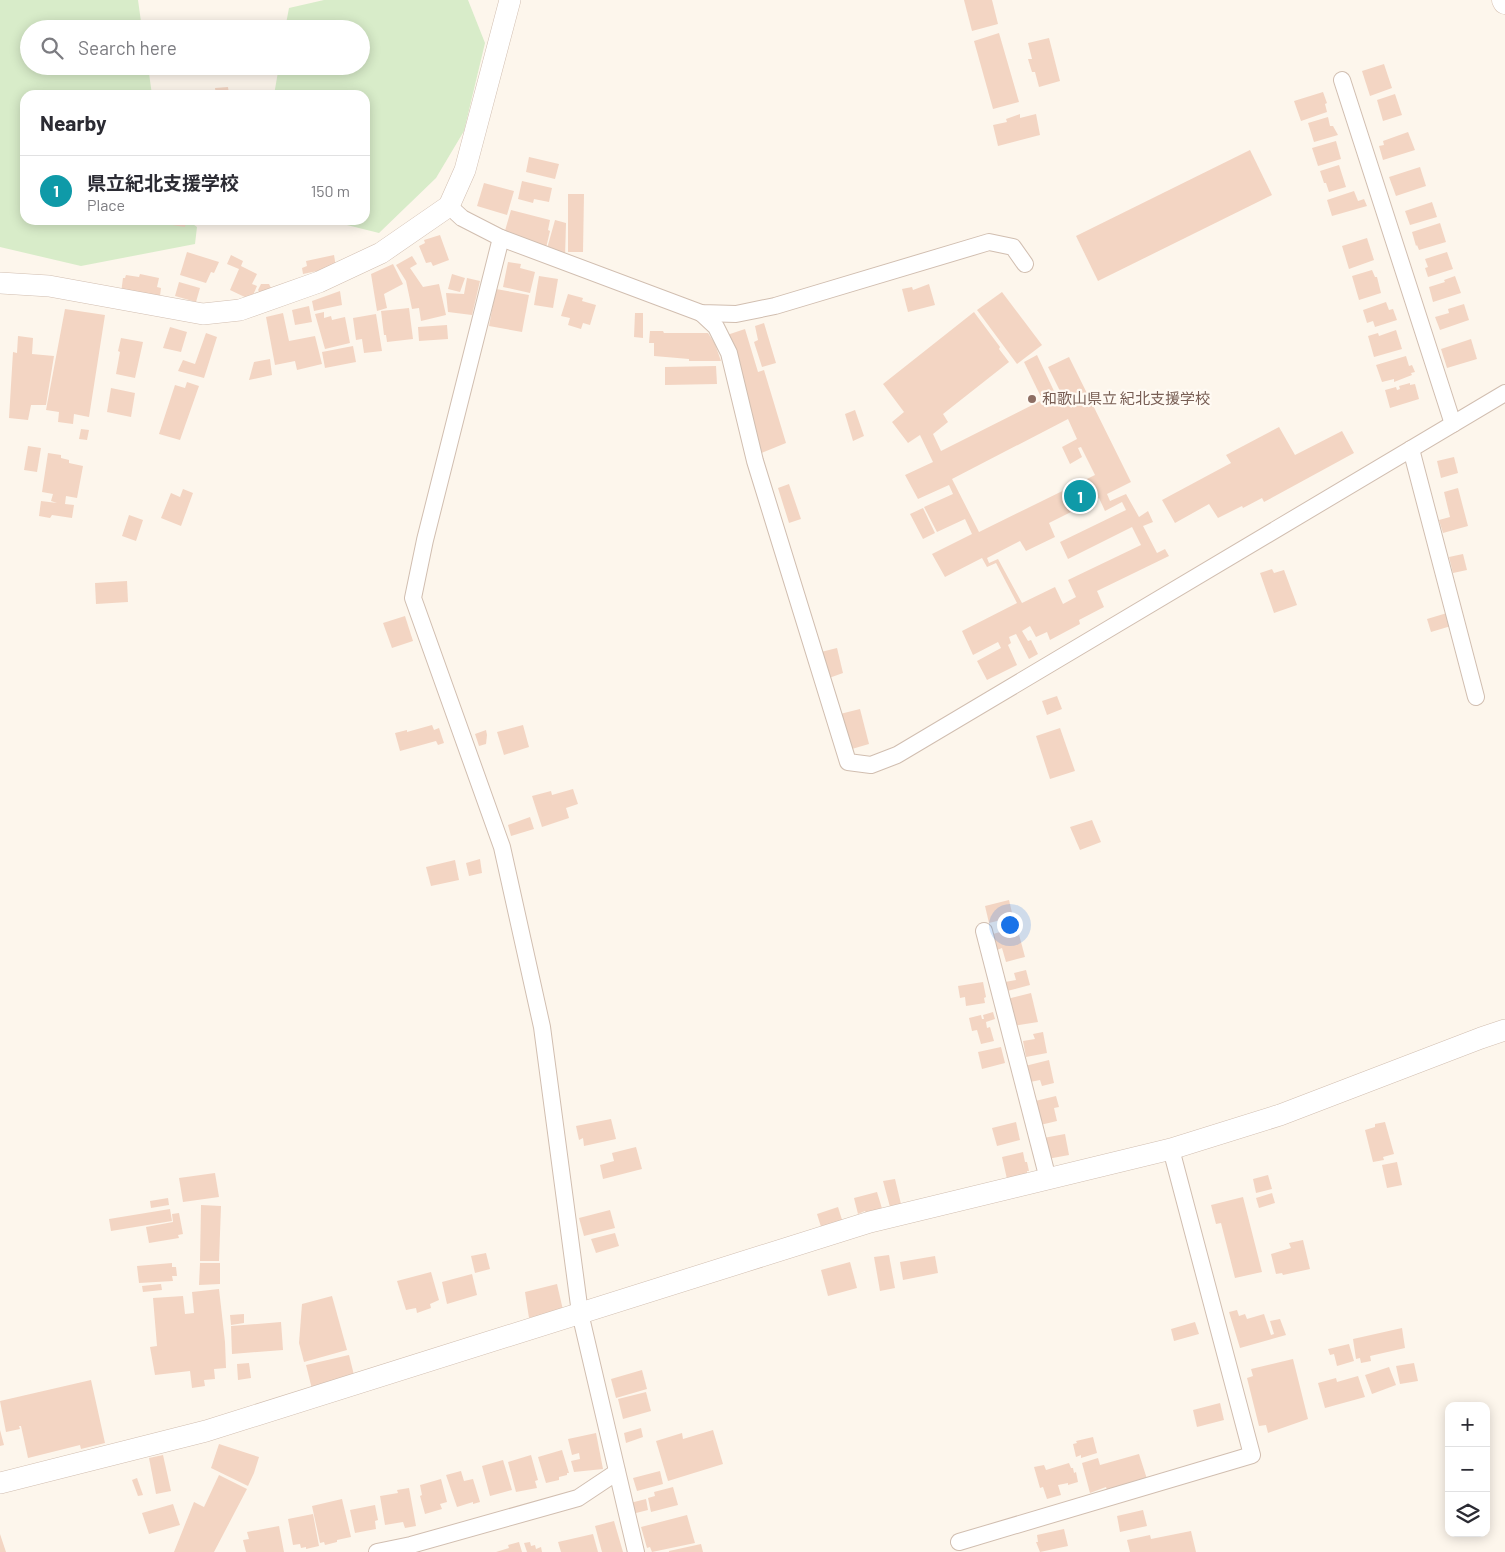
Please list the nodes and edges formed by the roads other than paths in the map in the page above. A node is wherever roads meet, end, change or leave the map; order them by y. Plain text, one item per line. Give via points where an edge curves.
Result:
1 (510, 0) edge
2 (1342, 80) dead end
3 (449, 206) junction
4 (501, 238) junction
5 (1025, 264) dead end
6 (0, 283) edge
7 (701, 313) junction
8 (1505, 393) edge
9 (1453, 424) junction
10 (1411, 449) junction
11 (1476, 697) dead end
12 (984, 931) dead end
13 (1505, 1030) edge
14 (1171, 1149) junction
15 (1048, 1179) junction
16 (580, 1313) junction
17 (617, 1472) junction
18 (0, 1483) edge
19 (959, 1542) dead end
20 (377, 1552) edge
21 (636, 1552) edge

1 - 3 street via 465,170
2 - 9 street
3 - 4 street via 462,218
3 - 6 street via 381,252 319,282 240,310 203,314 49,286
4 - 7 street
4 - 16 street via 425,540 414,598 502,847 542,1027
5 - 7 street via 1013,247 989,242 775,306 736,314
7 - 10 street via 716,327 729,353 755,461 848,762 871,765 897,755
8 - 9 street
9 - 10 street
10 - 11 street
12 - 15 street
13 - 14 street via 1280,1115
14 - 15 street
14 - 19 street via 1252,1455
15 - 16 street via 870,1222
16 - 17 street
16 - 18 street via 206,1431
17 - 20 street via 578,1498
17 - 21 street

